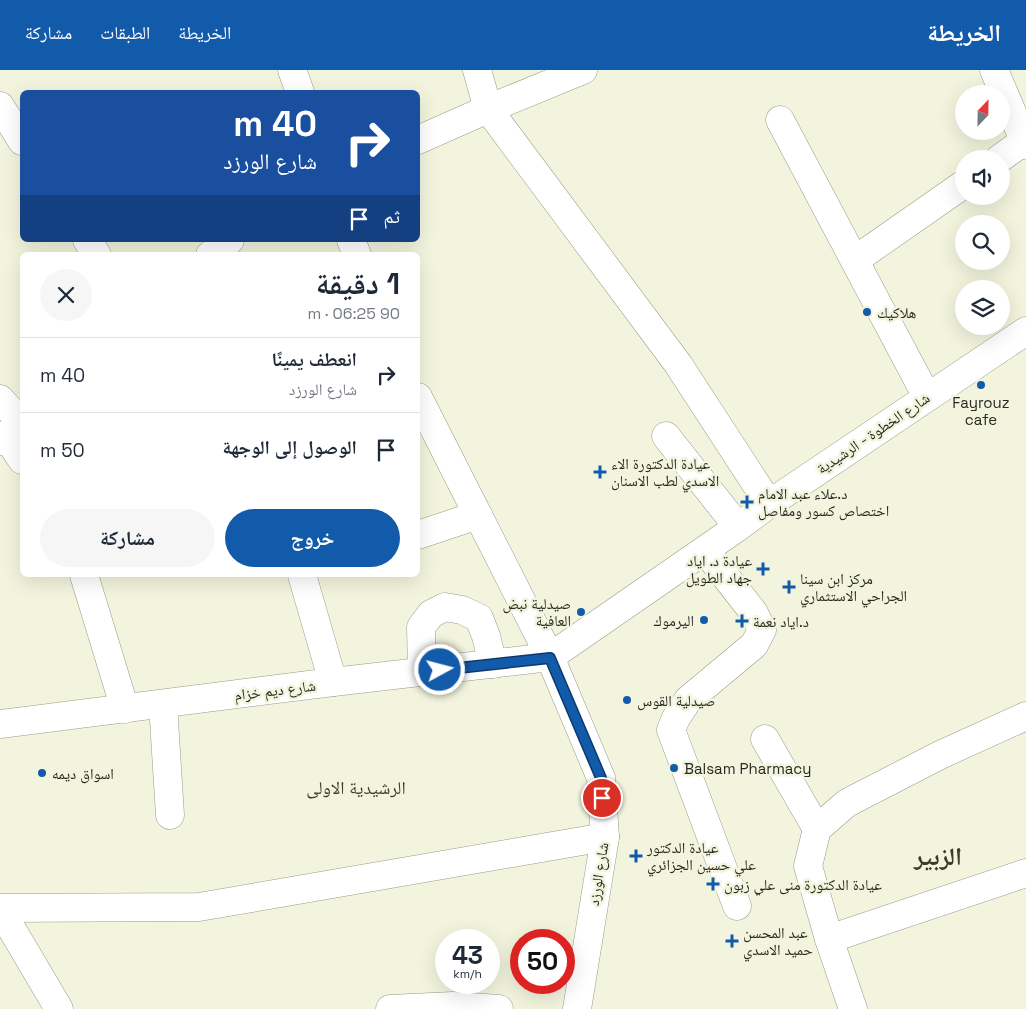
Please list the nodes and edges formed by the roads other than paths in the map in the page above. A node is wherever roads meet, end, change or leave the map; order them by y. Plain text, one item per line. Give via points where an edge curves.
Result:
1 (292, 70) edge
2 (477, 70) edge
3 (584, 70) edge
4 (994, 70) edge
5 (299, 90) edge
6 (0, 106) edge
7 (488, 109) junction
8 (780, 120) dead end
9 (20, 138) edge
10 (420, 139) edge
11 (1025, 143) edge
12 (1010, 152) edge
13 (955, 190) edge
14 (855, 260) junction
15 (1026, 332) edge
16 (927, 397) junction
17 (0, 399) edge
18 (420, 401) edge
19 (12, 430) edge
20 (666, 436) dead end
21 (20, 454) edge
22 (769, 504) junction
23 (478, 515) junction
24 (738, 527) junction
25 (420, 533) edge
26 (706, 550) junction
27 (85, 577) edge
28 (303, 577) edge
29 (550, 658) junction
30 (493, 664) junction
31 (422, 672) junction
32 (333, 682) junction
33 (163, 704) junction
34 (125, 709) junction
35 (1026, 716) edge
36 (0, 724) edge
37 (765, 739) dead end
38 (170, 815) dead end
39 (817, 829) junction
40 (605, 837) junction
41 (1026, 873) edge
42 (737, 906) dead end
43 (0, 908) edge
44 (829, 939) junction
45 (59, 1009) edge
46 (390, 1009) edge
47 (499, 1009) edge
48 (577, 1009) edge
49 (853, 1009) edge

1 - 5 street
2 - 7 street
3 - 7 street
4 - 11 street
6 - 9 street
7 - 10 street
7 - 22 street via 678,364
8 - 14 street
11 - 12 street
13 - 14 street
14 - 16 street
15 - 16 street, شارع الخطوة - الرشيدية
16 - 22 street, شارع الخطوة - الرشيدية
17 - 19 street
18 - 23 street, شارع الورزد
19 - 21 street
20 - 24 street
22 - 24 street, شارع الخطوة - الرشيدية
23 - 25 street
23 - 29 street, شارع الورزد
24 - 26 street, شارع الخطوة - الرشيدية
26 - 29 street, شارع الخطوة - الرشيدية
26 - 42 street via 754,613 762,630 754,645 688,700 671,730
27 - 34 street
28 - 32 street
29 - 30 street, شارع ديم خزام
29 - 40 street, شارع الورزد via 601,778
30 - 31 street, شارع ديم خزام
30 - 31 street via 479,618 445,607 431,614 421,627
31 - 32 street, شارع ديم خزام
32 - 33 street, شارع ديم خزام
33 - 34 street, شارع ديم خزام
33 - 38 street
34 - 36 street, شارع ديم خزام
35 - 39 street via 940,754 848,803
37 - 39 street
39 - 44 street via 808,866
40 - 43 street via 199,907
40 - 48 street, شارع الورزد
41 - 44 street
43 - 45 street
44 - 49 street
46 - 47 street via 453,1006

